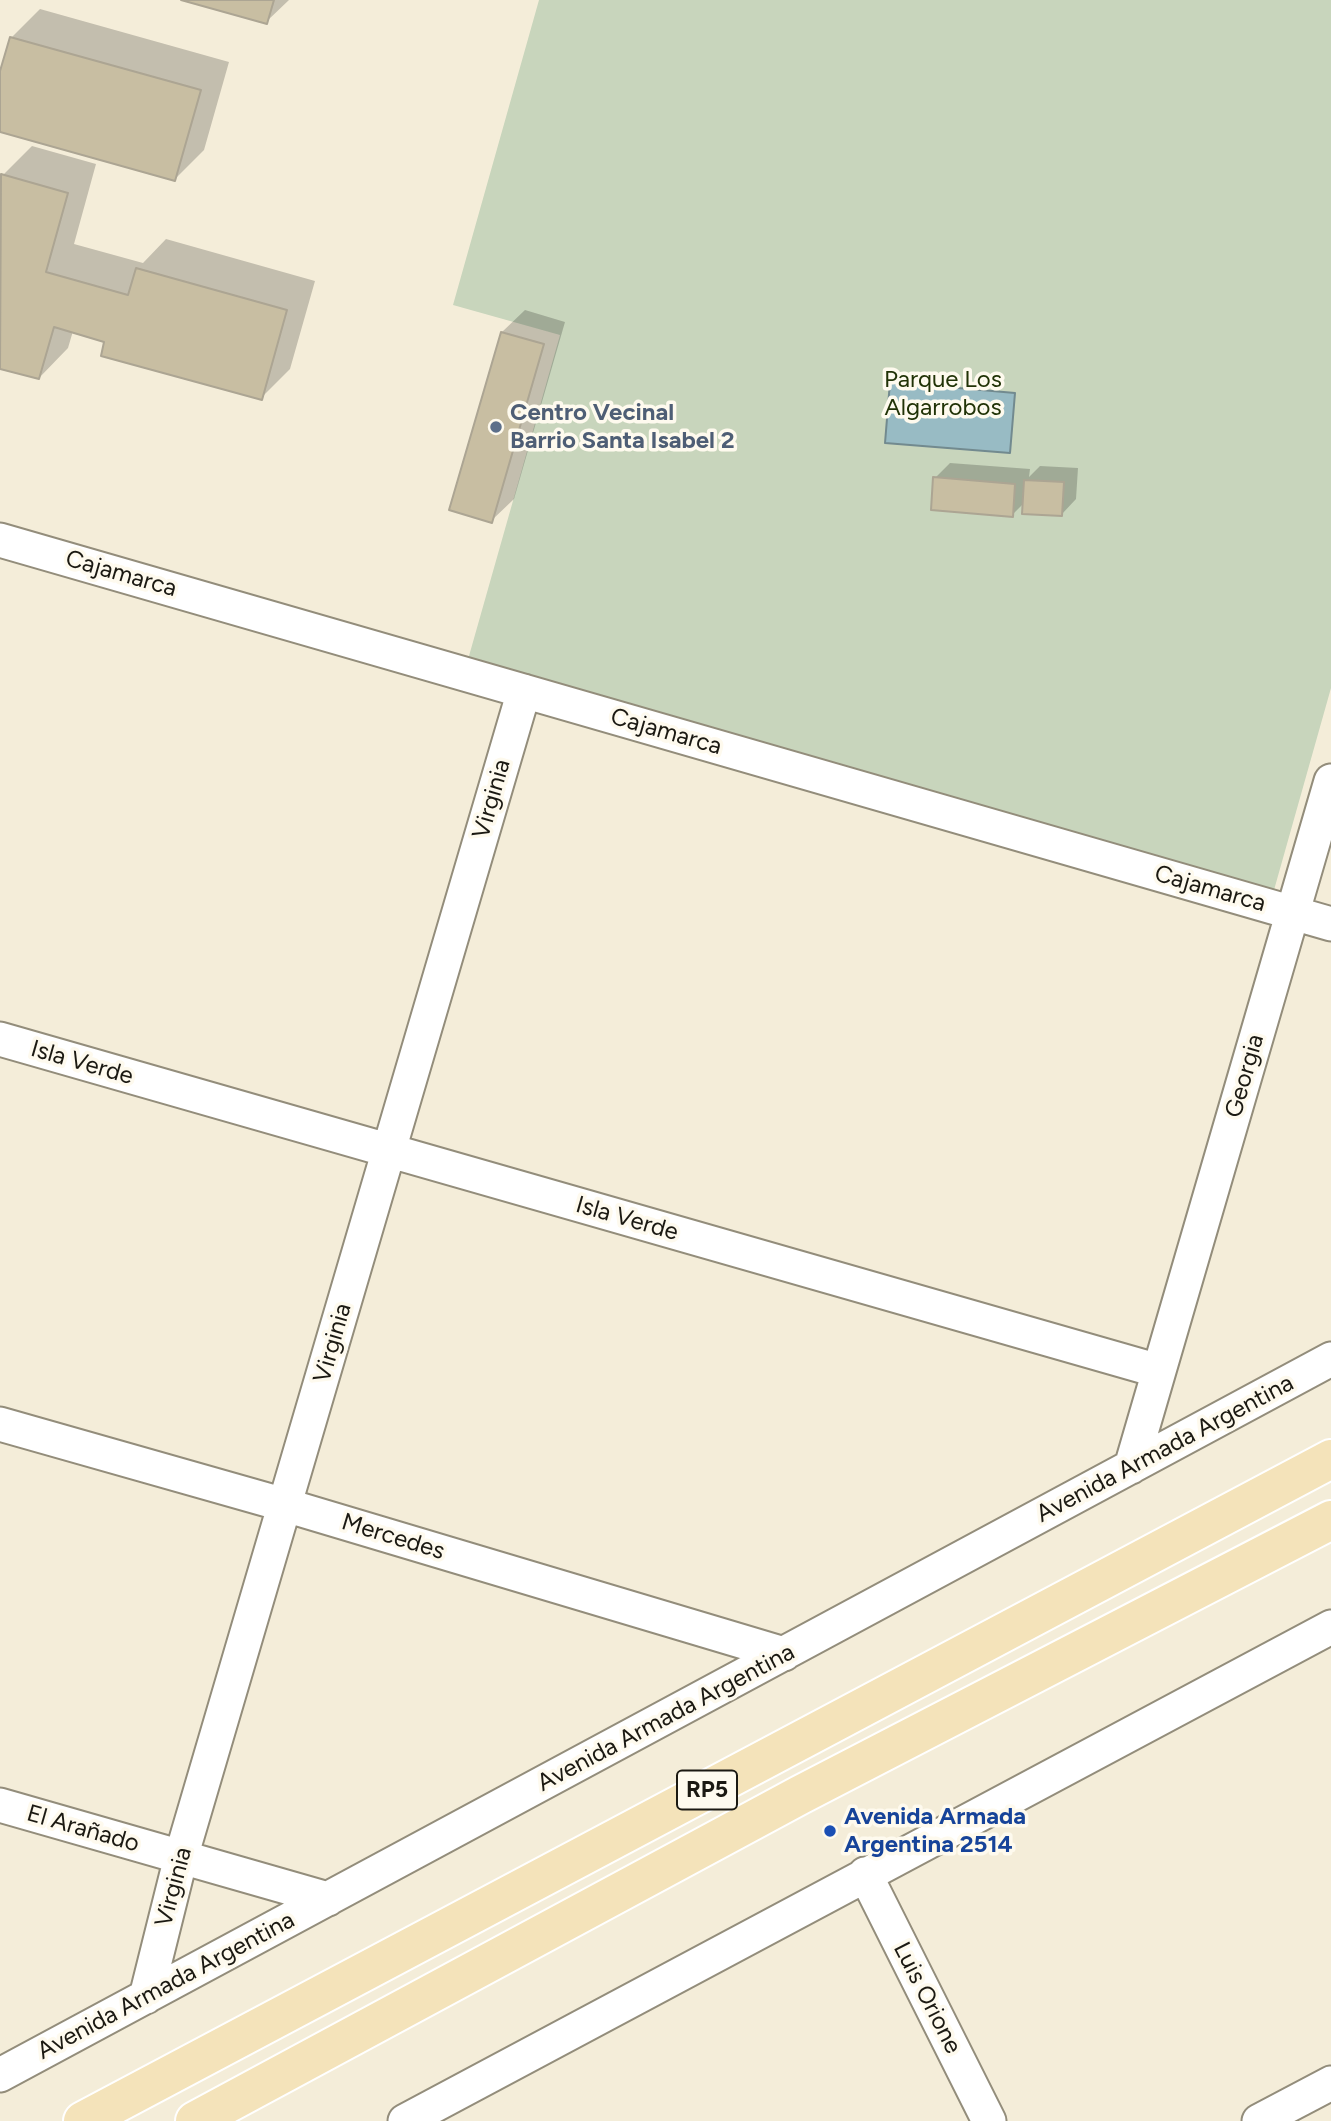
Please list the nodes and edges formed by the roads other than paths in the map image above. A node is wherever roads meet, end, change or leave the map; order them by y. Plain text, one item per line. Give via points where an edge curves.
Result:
1 (0, 540) edge
2 (524, 691) junction
3 (1331, 780) edge
4 (1293, 913) junction
5 (1331, 924) edge
6 (0, 1039) edge
7 (389, 1151) junction
8 (1331, 1359) edge
9 (1159, 1371) junction
10 (0, 1424) edge
11 (1331, 1459) edge
12 (1131, 1467) junction
13 (285, 1505) junction
14 (1331, 1520) edge
15 (1331, 1627) edge
16 (784, 1654) junction
17 (0, 1805) edge
18 (181, 1857) junction
19 (865, 1874) junction
20 (328, 1899) junction
21 (146, 1997) junction
22 (0, 2076) edge
23 (1331, 2084) edge
24 (83, 2121) edge
25 (195, 2121) edge
26 (405, 2121) edge
27 (989, 2121) edge
28 (1259, 2121) edge

1 - 2 street, Cajamarca
2 - 4 street, Cajamarca
2 - 7 street, Virginia
3 - 4 street, Georgia
4 - 5 street, Cajamarca
4 - 9 street, Georgia
6 - 7 street, Isla Verde
7 - 9 street, Isla Verde
7 - 13 street, Virginia
8 - 12 street, Avenida Armada Argentina
9 - 12 street
10 - 13 street, Mercedes
11 - 24 main road, RP5
12 - 16 street, Avenida Armada Argentina
13 - 16 street, Mercedes
13 - 18 street, Virginia
14 - 25 main road, RP5 via 800,1795
15 - 19 street
16 - 20 street, Avenida Armada Argentina
17 - 18 street, El Arañado
18 - 20 street, El Arañado
18 - 21 street, Virginia
19 - 26 street
19 - 27 street, Luis Orione
20 - 21 street, Avenida Armada Argentina
21 - 22 street, Avenida Armada Argentina
23 - 28 street

